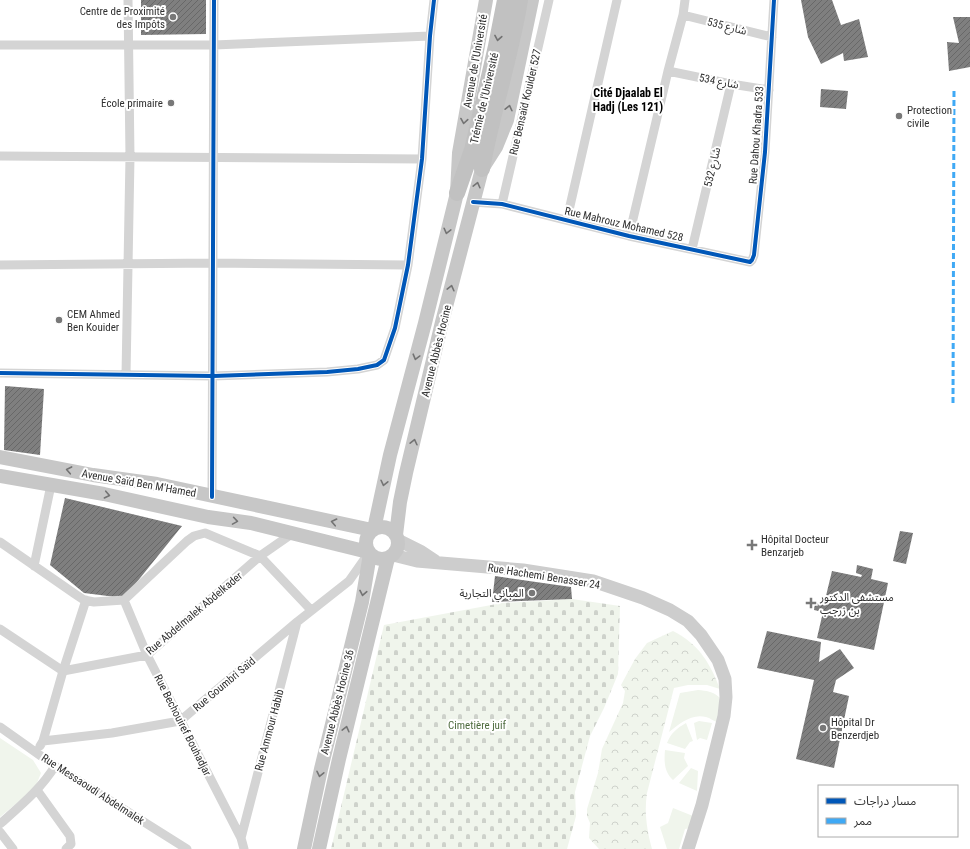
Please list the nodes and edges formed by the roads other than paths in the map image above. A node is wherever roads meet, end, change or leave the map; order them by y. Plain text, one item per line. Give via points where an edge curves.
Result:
1 (128, 0) edge
2 (214, 0) edge
3 (434, 0) edge
4 (486, 0) edge
5 (505, 0) edge
6 (520, 0) edge
7 (532, 0) edge
8 (549, 0) edge
9 (617, 0) edge
10 (685, 0) edge
11 (774, 0) edge
12 (683, 15) junction
13 (430, 36) junction
14 (772, 37) junction
15 (0, 45) edge
16 (129, 45) junction
17 (214, 45) junction
18 (668, 71) junction
19 (731, 84) junction
20 (769, 90) junction
21 (0, 156) edge
22 (130, 157) junction
23 (214, 158) junction
24 (422, 159) junction
25 (482, 169) junction
26 (457, 193) junction
27 (473, 202) junction
28 (497, 204) junction
29 (567, 220) junction
30 (629, 236) junction
31 (692, 249) junction
32 (743, 262) joint
33 (213, 263) junction
34 (129, 264) junction
35 (0, 265) edge
36 (408, 265) junction
37 (0, 373) edge
38 (126, 375) junction
39 (213, 376) junction
40 (0, 457) edge
41 (0, 476) edge
42 (51, 485) junction
43 (212, 497) junction
44 (208, 517) junction
45 (373, 529) junction
46 (206, 533) junction
47 (293, 534) junction
48 (397, 537) junction
49 (0, 542) edge
50 (369, 553) junction
51 (260, 556) junction
52 (391, 556) junction
53 (436, 562) junction
54 (34, 566) junction
55 (86, 600) junction
56 (124, 600) junction
57 (311, 610) junction
58 (297, 622) junction
59 (0, 629) edge
60 (148, 655) junction
61 (63, 671) junction
62 (180, 721) junction
63 (0, 727) edge
64 (43, 741) junction
65 (36, 752) junction
66 (55, 766) junction
67 (37, 790) junction
68 (0, 824) edge
69 (0, 832) edge
70 (241, 838) junction
71 (13, 849) edge
72 (66, 849) edge
73 (187, 849) edge
74 (244, 849) edge
75 (304, 849) edge
76 (319, 849) edge
77 (688, 849) edge

1 - 16 street
2 - 17 street
3 - 13 street
4 -> 26 main road, Avenue de l'Université via 459,153
5 -> 26 highway, Trémie de l'Université via 472,150
6 - 25 highway, Trémie de l'Université
25 -> 7 main road via 496,147 507,120
8 - 28 street, Rue Bensaïd Kouider 527
9 - 29 street
10 - 12 street
11 - 14 street, Rue Dahou Khadra 533
12 - 14 street, 535 شارع
12 - 18 street
13 - 17 street
13 - 24 street
14 - 20 street, Rue Dahou Khadra 533
15 - 16 street
16 - 17 street
16 - 22 street
17 - 23 street
18 - 19 street, 534 شارع
18 - 30 street
19 - 20 street, 534 شارع
19 - 31 street, 532 شارع
20 - 32 street, Rue Dahou Khadra 533 via 754,255 750,262
21 - 22 street
22 - 23 street
22 - 34 street
23 - 24 street
23 - 33 street
24 - 36 street
27 -> 25 main road, Avenue Abbès Hocine
26 -> 45 main road, Avenue Abbès Hocine
27 - 28 street, Rue Mahrouz Mohamed 528
48 -> 27 main road, Avenue Abbès Hocine via 406,473
28 - 29 street, Rue Mahrouz Mohamed 528
29 - 30 street, Rue Mahrouz Mohamed 528
30 - 31 street, Rue Mahrouz Mohamed 528
31 - 32 street, Rue Mahrouz Mohamed 528
33 - 34 street
33 - 36 street
33 - 39 street
34 - 35 street
34 - 38 street
36 - 39 street via 390,345 384,360 377,365 327,372
37 - 38 street
38 - 39 street
39 - 43 street
43 -> 40 main road, Avenue Saïd Ben M'Hamed via 157,484
41 - 42 main road, Avenue Saïd Ben M'Hamed
42 -> 44 main road, Avenue Saïd Ben M'Hamed
42 - 54 street
45 -> 43 main road, Avenue Saïd Ben M'Hamed
44 - 46 street
44 -> 47 main road, Avenue Saïd Ben M'Hamed via 251,523
45 - 48 main road via 384,527 393,531
45 - 50 main road via 366,540
46 - 51 street
46 - 56 street via 198,534 187,541
47 - 50 main road, Avenue Saïd Ben M'Hamed
47 - 51 street, Rue Abdelmalek Abdelkader
48 - 52 main road via 398,545
48 - 53 main road
49 - 54 street
50 - 52 main road via 379,559
50 - 57 street, Rue Goumbri Saïd via 349,581
50 -> 75 main road, Avenue Abbès Hocine 36 via 362,602
51 - 57 street
51 - 60 street, Rue Abdelmalek Abdelkader
52 - 53 main road, Rue Hachemi Benasser 24
76 -> 52 main road, Avenue Abbès Hocine 36 via 339,759
53 - 77 main road, Rue Hachemi Benasser 24 via 523,570 593,581 643,598 688,620 718,660 725,679 726,697 724,716 702,805
54 - 55 street
55 - 56 street
55 - 61 street
56 - 60 street, Rue Bechouiref Bouhadjar
57 - 58 street, Rue Goumbri Saïd
58 - 62 street, Rue Goumbri Saïd
58 - 70 street, Rue Ammour Habib
59 - 61 street
60 - 61 street, Rue Abdelmalek Abdelkader
60 - 62 street, Rue Bechouiref Bouhadjar
61 - 64 street
62 - 64 street via 112,733
62 - 70 street, Rue Bechouiref Bouhadjar
63 - 65 street, Rue Messaoudi Abdelmalek
64 - 65 street
65 - 66 street, Rue Messaoudi Abdelmalek
66 - 67 street
66 - 73 street, Rue Messaoudi Abdelmalek
67 - 68 street
67 - 72 street via 70,836 70,844
69 - 71 street
70 - 74 street, Rue Bechouiref Bouhadjar

